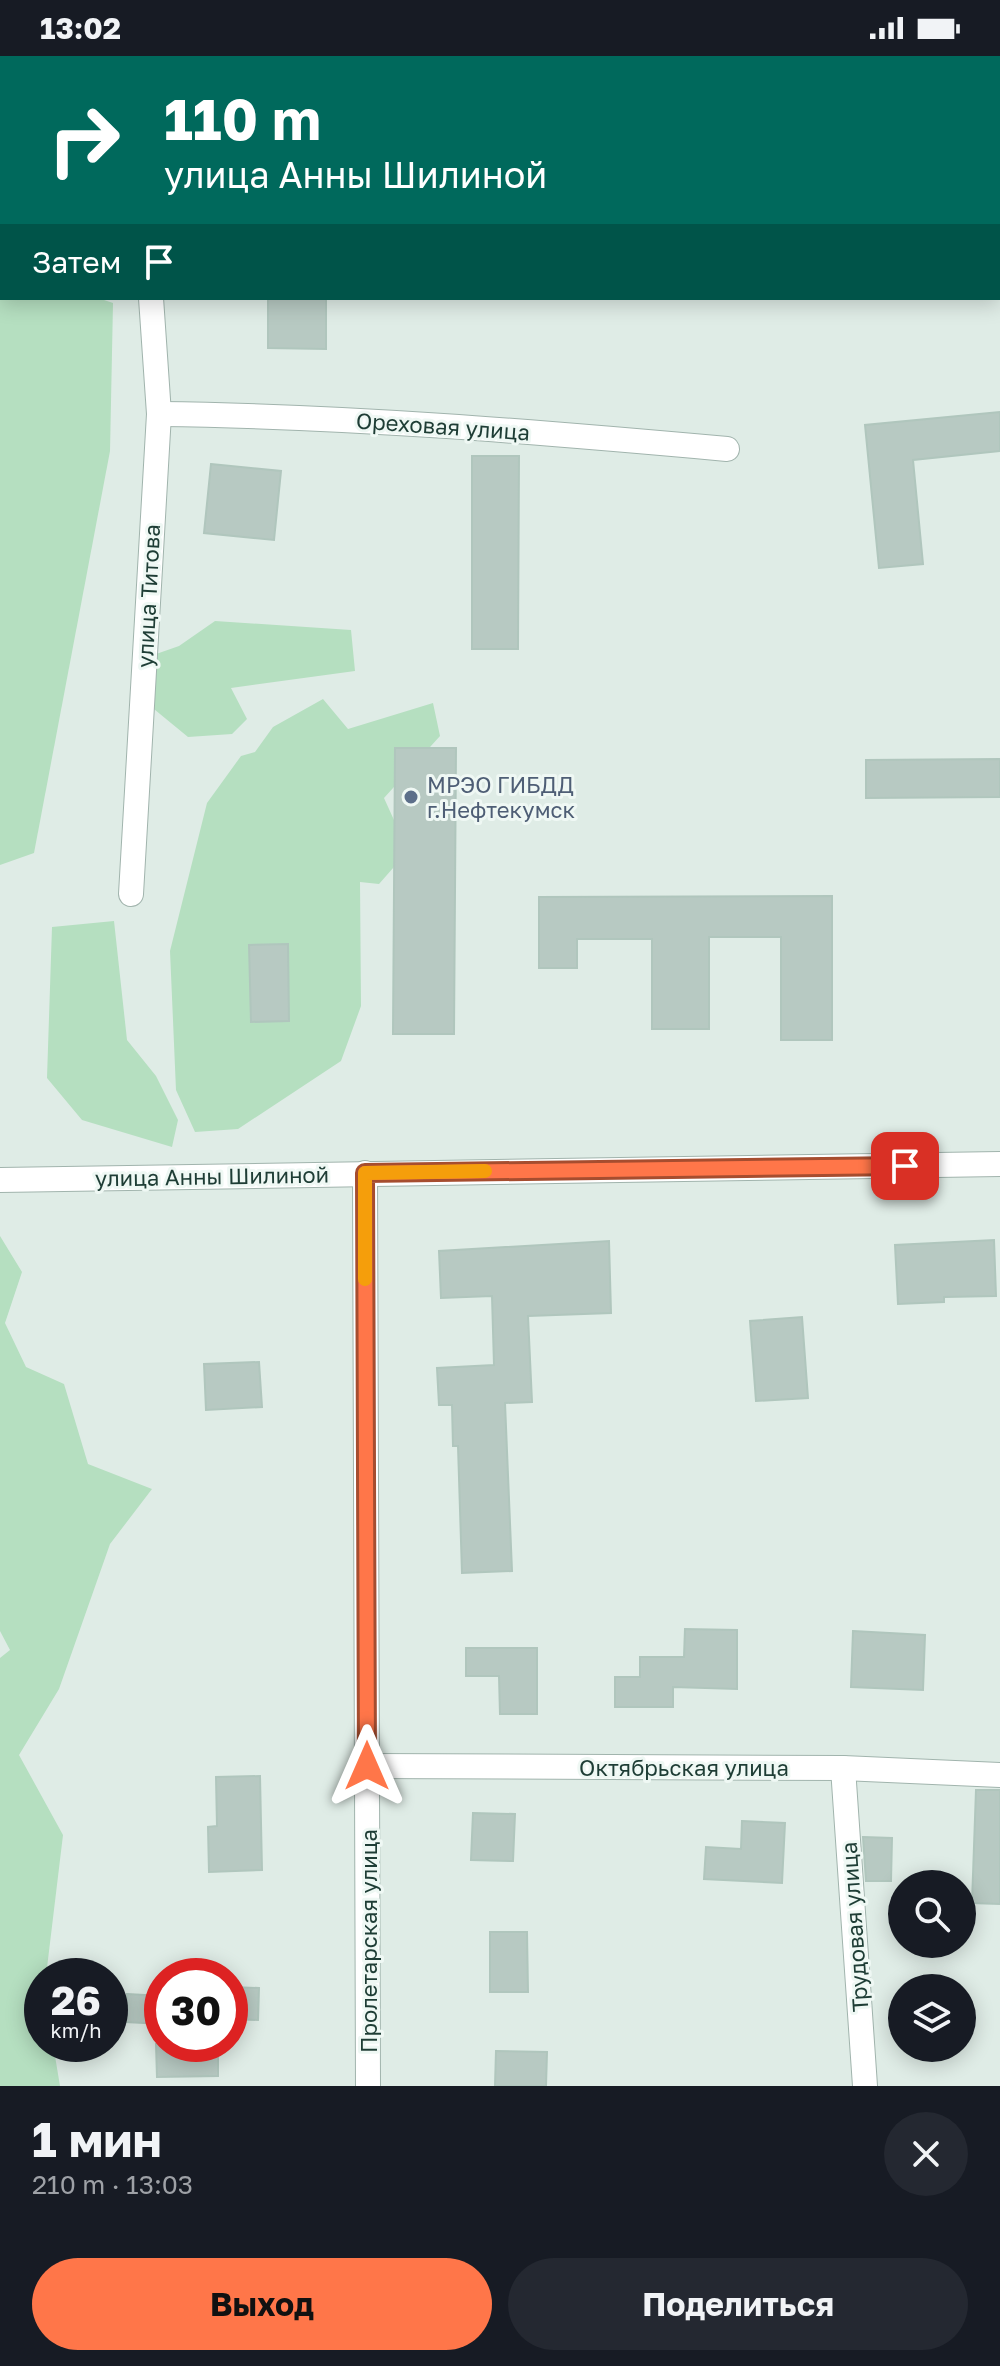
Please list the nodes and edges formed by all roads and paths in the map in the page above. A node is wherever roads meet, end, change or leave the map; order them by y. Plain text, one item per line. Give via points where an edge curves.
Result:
1 (151, 300) edge
2 (159, 414) junction
3 (727, 449) dead end
4 (131, 894) dead end
5 (1000, 1164) edge
6 (365, 1173) junction
7 (0, 1180) edge
8 (367, 1766) junction
9 (843, 1768) junction
10 (1000, 1775) edge
11 (368, 2086) edge
12 (865, 2086) edge

1 - 2 street, улица Титова
2 - 3 street, Ореховая улица via 492,428
2 - 4 street, улица Титова
5 - 6 street, улица Анны Шилиной
6 - 7 street, улица Анны Шилиной
6 - 8 street, Пролетарская улица
8 - 9 street, Октябрьская улица
8 - 11 street, Пролетарская улица
9 - 10 street, Октябрьская улица
9 - 12 street, Трудовая улица

